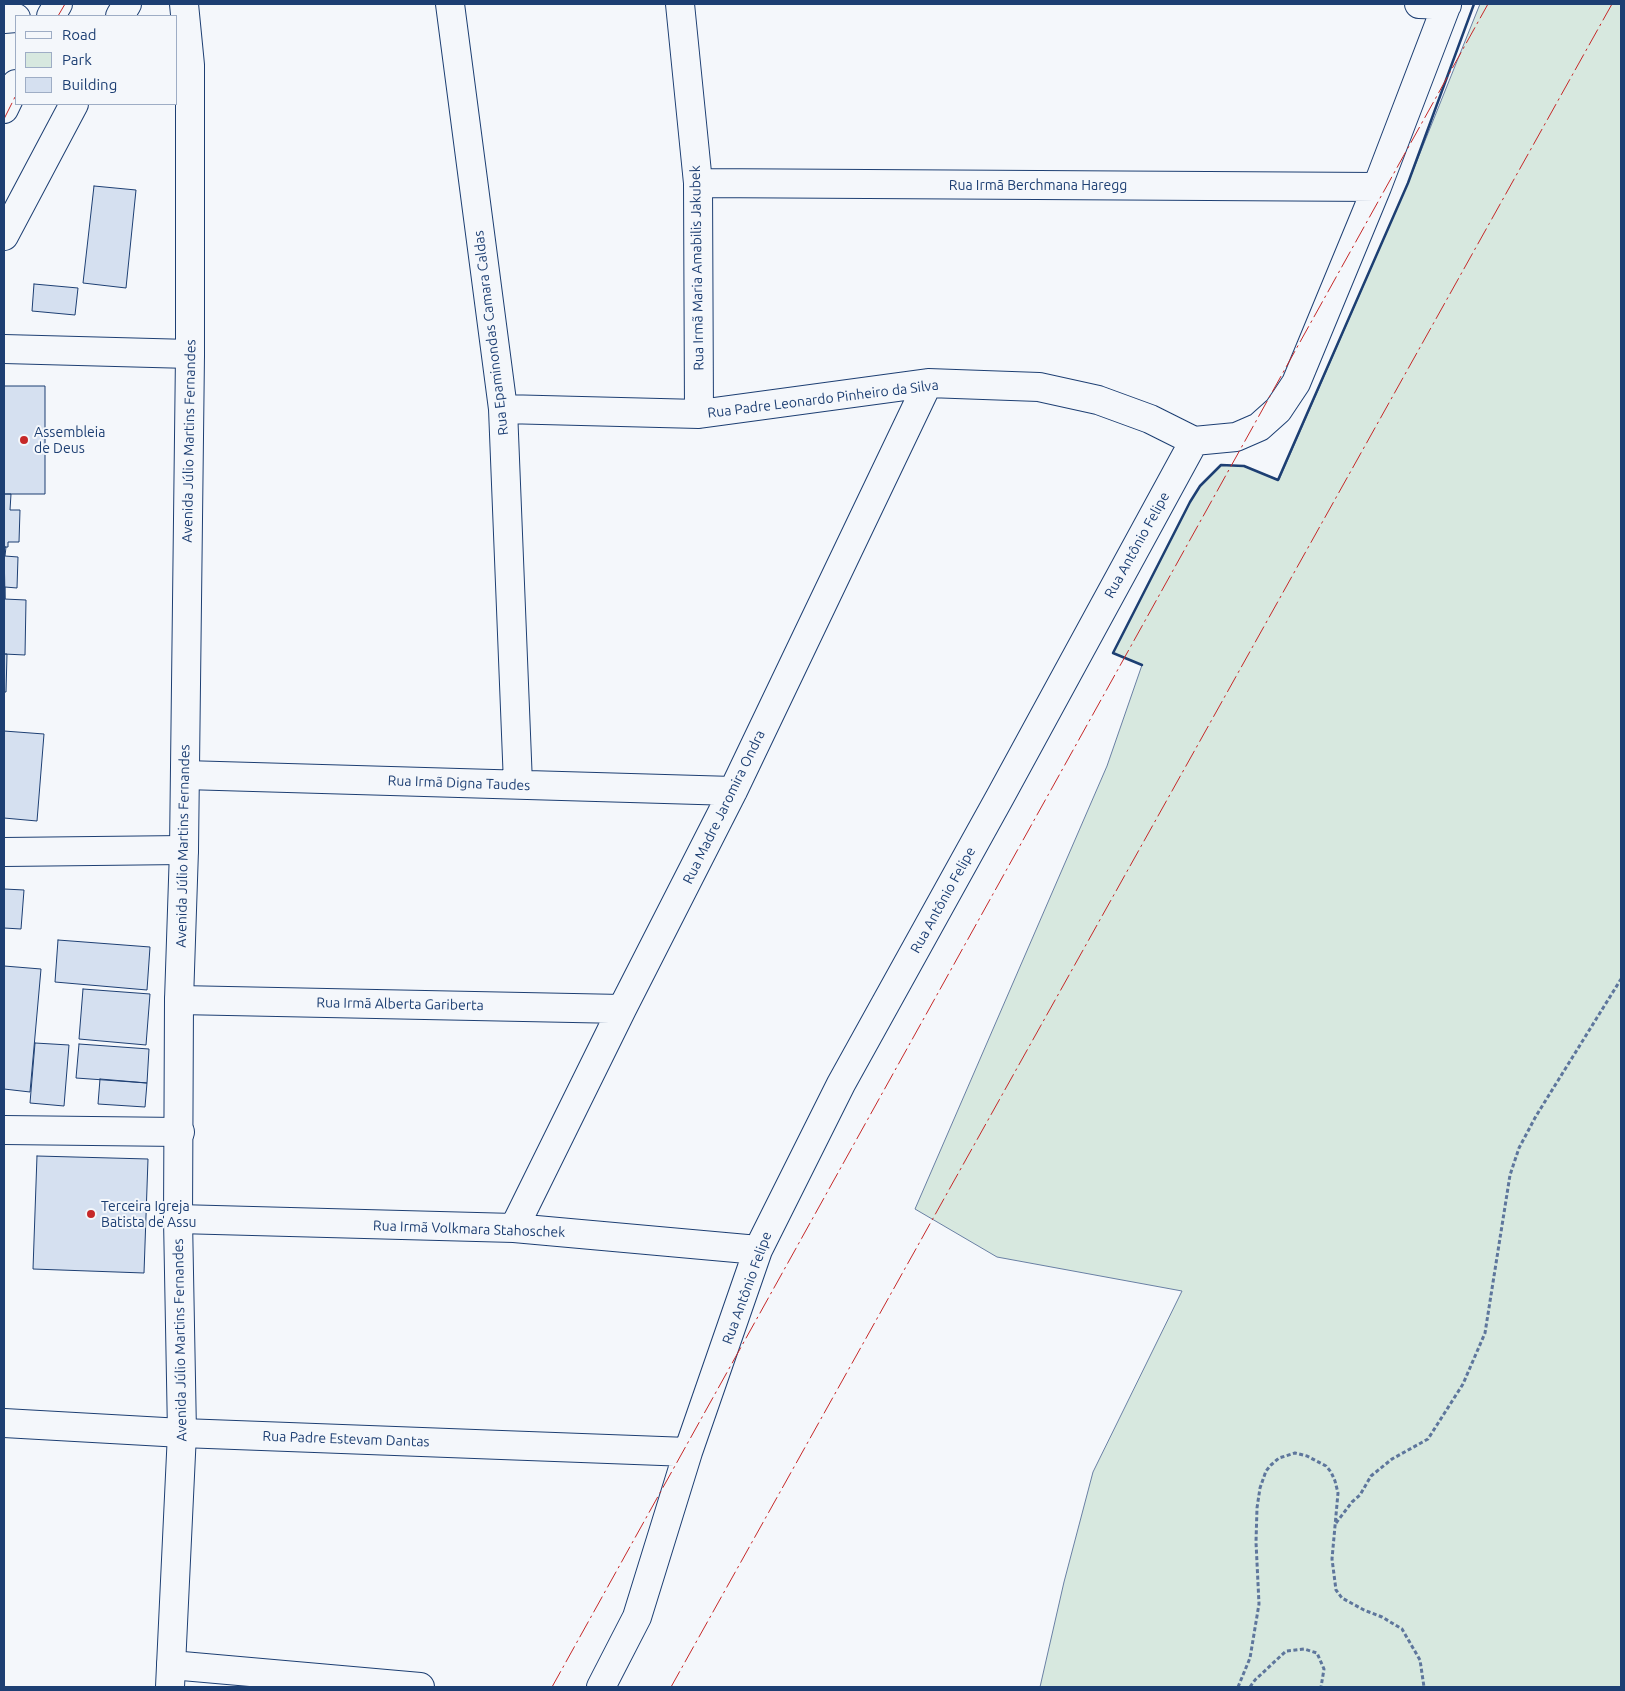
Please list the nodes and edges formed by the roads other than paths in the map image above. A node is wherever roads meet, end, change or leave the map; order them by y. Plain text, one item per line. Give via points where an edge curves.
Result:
1 (58, 4) edge
2 (127, 4) edge
3 (184, 4) edge
4 (450, 4) edge
5 (680, 4) edge
6 (1419, 4) edge
7 (1447, 4) edge
8 (52, 15) edge
9 (121, 15) edge
10 (15, 86) edge
11 (73, 105) edge
12 (4, 109) edge
13 (698, 183) junction
14 (1377, 187) junction
15 (4, 236) edge
16 (4, 349) edge
17 (190, 354) junction
18 (928, 383) junction
19 (503, 410) junction
20 (699, 414) junction
21 (1194, 441) junction
22 (185, 775) junction
23 (518, 784) junction
24 (733, 791) junction
25 (184, 850) junction
26 (4, 852) edge
27 (179, 1000) junction
28 (622, 1009) junction
29 (4, 1130) edge
30 (180, 1132) junction
31 (178, 1219) junction
32 (514, 1228) junction
33 (758, 1250) junction
34 (4, 1423) edge
35 (182, 1433) junction
36 (688, 1452) junction
37 (170, 1676) edge
38 (420, 1687) edge
39 (601, 1687) edge

1 - 8 street
2 - 9 street
3 - 17 street, Avenida Júlio Martins Fernandes via 190,65
4 - 19 street, Rua Epaminondas Camara Caldas
5 - 13 street, Rua Irmã Maria Amabilis Jakubek
6 - 7 street
7 - 14 street
10 - 12 street
11 - 15 street
13 - 14 street, Rua Irmã Berchmana Haregg
13 - 20 street, Rua Irmã Maria Amabilis Jakubek
14 - 21 street via 1296,383 1278,410 1259,427 1236,437
16 - 17 street
17 - 22 street, Avenida Júlio Martins Fernandes
18 - 20 street, Rua Padre Leonardo Pinheiro da Silva
18 - 21 street, Rua Padre Leonardo Pinheiro da Silva via 1039,387 1090,398 1150,419
18 - 24 street, Rua Madre Jaromira Ondra
19 - 20 street, Rua Padre Leonardo Pinheiro da Silva
19 - 23 street, Rua Epaminondas Camara Caldas
21 - 33 street, Rua Antônio Felipe via 841,1084
22 - 23 street, Rua Irmã Digna Taudes
22 - 25 street, Avenida Júlio Martins Fernandes
23 - 24 street, Rua Irmã Digna Taudes
24 - 28 street, Rua Madre Jaromira Ondra
25 - 26 street
25 - 27 street, Avenida Júlio Martins Fernandes
27 - 28 street, Rua Irmã Alberta Gariberta
27 - 30 street, Avenida Júlio Martins Fernandes
28 - 32 street, Rua Madre Jaromira Ondra
29 - 30 street
30 - 31 street, Avenida Júlio Martins Fernandes
31 - 32 street, Rua Irmã Volkmara Stahoschek
31 - 35 street, Avenida Júlio Martins Fernandes
32 - 33 street, Rua Irmã Volkmara Stahoschek
33 - 36 street, Rua Antônio Felipe
34 - 35 street, Rua Padre Estevam Dantas
35 - 36 street, Rua Padre Estevam Dantas
35 - 37 street, Avenida Júlio Martins Fernandes
36 - 39 street, Rua Antônio Felipe via 637,1617
37 - 38 street

